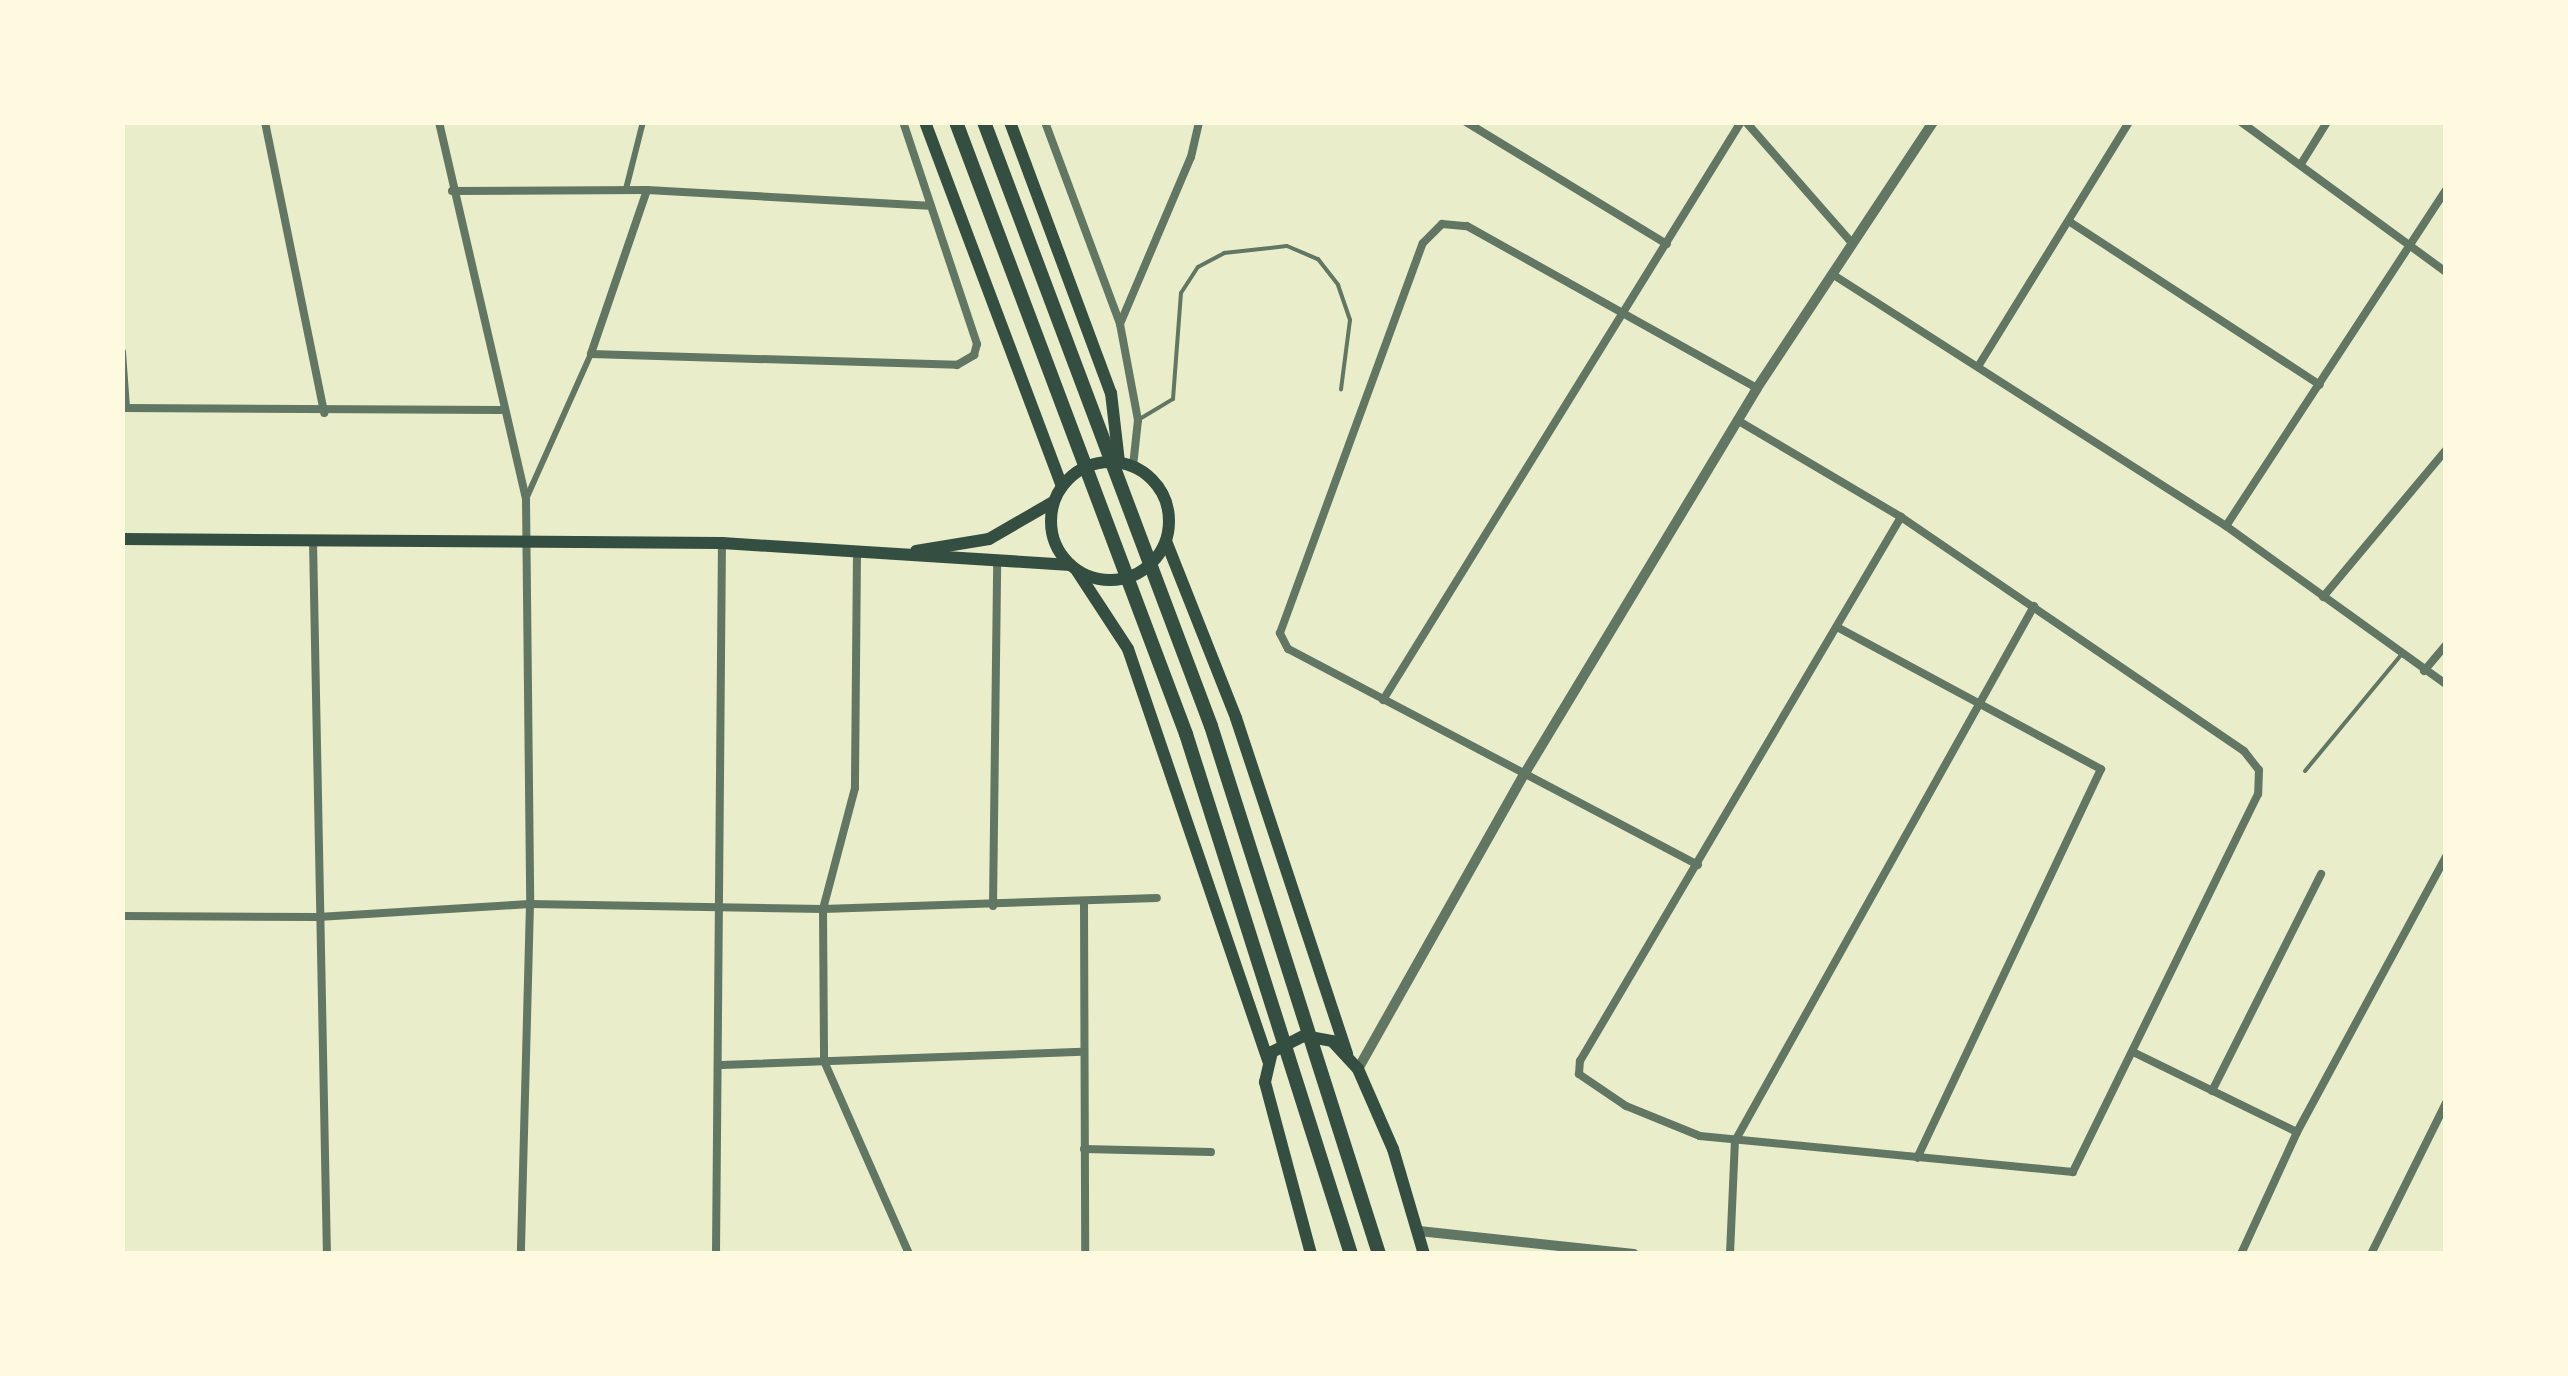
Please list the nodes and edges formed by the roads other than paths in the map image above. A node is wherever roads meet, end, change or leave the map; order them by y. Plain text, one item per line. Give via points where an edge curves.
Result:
1 (265, 122) edge
2 (439, 122) edge
3 (643, 122) edge
4 (903, 122) edge
5 (926, 122) edge
6 (956, 122) edge
7 (984, 122) edge
8 (1010, 122) edge
9 (1045, 122) edge
10 (1199, 122) edge
11 (1466, 122) edge
12 (1744, 122) edge
13 (1932, 122) edge
14 (2129, 122) edge
15 (2241, 122) edge
16 (2326, 122) edge
17 (2301, 164) junction
18 (626, 189) junction
19 (647, 190) junction
20 (2446, 190) edge
21 (452, 191) junction
22 (929, 206) junction
23 (2070, 222) junction
24 (1851, 242) junction
25 (2409, 243) junction
26 (1666, 244) junction
27 (2446, 272) edge
28 (1832, 274) junction
29 (1623, 316) junction
30 (1120, 324) junction
31 (122, 352) edge
32 (591, 354) junction
33 (1979, 365) junction
34 (2320, 385) junction
35 (1756, 388) junction
36 (1341, 389) dead end
37 (124, 408) edge
38 (501, 410) junction
39 (324, 414) junction
40 (1138, 420) junction
41 (1737, 420) junction
42 (2446, 450) edge
43 (1126, 464) junction
44 (1062, 486) junction
45 (526, 499) junction
46 (1054, 502) junction
47 (1901, 517) junction
48 (2226, 526) junction
49 (122, 539) edge
50 (523, 539) junction
51 (314, 541) junction
52 (1166, 541) junction
53 (722, 544) junction
54 (858, 552) junction
55 (898, 554) junction
56 (997, 564) junction
57 (1074, 568) junction
58 (2323, 597) junction
59 (2034, 606) junction
60 (1837, 626) junction
61 (2446, 645) edge
62 (2401, 655) junction
63 (2424, 671) junction
64 (2446, 684) edge
65 (1383, 700) junction
66 (1982, 704) junction
67 (2305, 771) dead end
68 (1524, 773) junction
69 (2446, 856) edge
70 (1698, 864) junction
71 (2321, 874) dead end
72 (1157, 898) dead end
73 (530, 904) junction
74 (1084, 904) junction
75 (993, 906) junction
76 (718, 908) junction
77 (823, 909) junction
78 (122, 916) edge
79 (318, 917) junction
80 (1082, 1052) junction
81 (2132, 1052) junction
82 (1347, 1054) junction
83 (1268, 1061) junction
84 (824, 1062) junction
85 (722, 1065) junction
86 (1358, 1070) junction
87 (2212, 1091) junction
88 (2446, 1104) edge
89 (2298, 1132) junction
90 (1735, 1140) junction
91 (1084, 1149) junction
92 (1211, 1152) dead end
93 (1917, 1158) junction
94 (1419, 1231) junction
95 (327, 1254) edge
96 (521, 1254) edge
97 (716, 1254) edge
98 (909, 1254) edge
99 (1085, 1254) edge
100 (1311, 1254) edge
101 (1351, 1254) edge
102 (1379, 1254) edge
103 (1424, 1254) edge
104 (1634, 1254) edge
105 (1730, 1254) edge
106 (2241, 1254) edge
107 (2370, 1254) edge

1 - 39 street
2 - 21 street
3 - 18 street
4 - 22 street
5 - 44 main road
6 - 101 highway via 1186,734
7 - 102 highway via 1211,726
8 - 43 main road via 1111,393
9 - 30 street
10 - 30 street via 1191,158
11 - 26 street
12 - 24 street
12 - 26 street
13 - 24 street
14 - 23 street
15 - 17 street
16 - 17 street
17 - 25 street
18 - 19 street
18 - 21 street
19 - 22 street
19 - 32 street
20 - 25 street
21 - 38 street
22 - 32 street via 977,344 957,365
23 - 33 street
23 - 34 street
24 - 28 street
25 - 27 street
25 - 34 street
26 - 29 street
28 - 33 street
28 - 35 street
29 - 35 street
29 - 65 street
29 - 65 street via 1468,226 1452,221 1427,234 1280,633 1288,649
30 - 40 street
31 - 37 street
32 - 45 street
33 - 48 street
34 - 48 street
35 - 41 street
36 - 40 lane via 1350,320 1338,285 1318,259 1287,246 1224,252 1198,266 1180,293 1173,399
37 - 39 street
38 - 39 street
38 - 45 street
40 - 43 street
41 - 47 street
41 - 68 street
42 - 58 street
43 - 44 main road via 1087,466
43 - 52 main road via 1164,497
44 - 46 main road
45 - 50 street
46 - 55 main road via 989,539
46 - 57 main road via 1052,536
47 - 59 street
47 - 60 street
48 - 58 street
49 - 51 main road
50 - 51 main road
50 - 53 main road
50 - 73 street
51 - 79 street
52 - 57 main road via 1139,574 1118,580
52 - 82 main road via 1236,718
53 - 54 main road
53 - 76 street
54 - 55 main road
54 - 77 street via 855,788
55 - 56 main road
56 - 57 main road
56 - 75 street
57 - 83 main road via 1128,649
58 - 62 street
59 - 66 street
59 - 81 street via 2244,751 2261,776
60 - 66 street
60 - 70 street
61 - 63 street
62 - 63 street
62 - 67 lane
63 - 64 street
65 - 68 street
66 - 90 street
66 - 93 street via 2094,762 2101,772
68 - 70 street
68 - 86 street
69 - 89 street
70 - 90 street via 1580,1060 1579,1074 1678,1130
71 - 87 street
72 - 74 street
73 - 76 street
73 - 79 street
73 - 96 street
74 - 75 street
74 - 80 street
75 - 77 street
76 - 77 street
76 - 85 street
77 - 84 street
78 - 79 street
79 - 95 street
80 - 84 street
80 - 91 street
81 - 87 street
81 - 93 street via 2077,1170
82 - 83 main road via 1328,1039 1304,1036 1280,1044
82 - 86 main road
83 - 100 main road via 1271,1114
84 - 85 street
84 - 98 street
85 - 97 street
86 - 94 main road
87 - 89 street
88 - 107 street
89 - 106 street
90 - 93 street
90 - 105 street
91 - 92 street
91 - 99 street
94 - 103 main road
94 - 104 street

